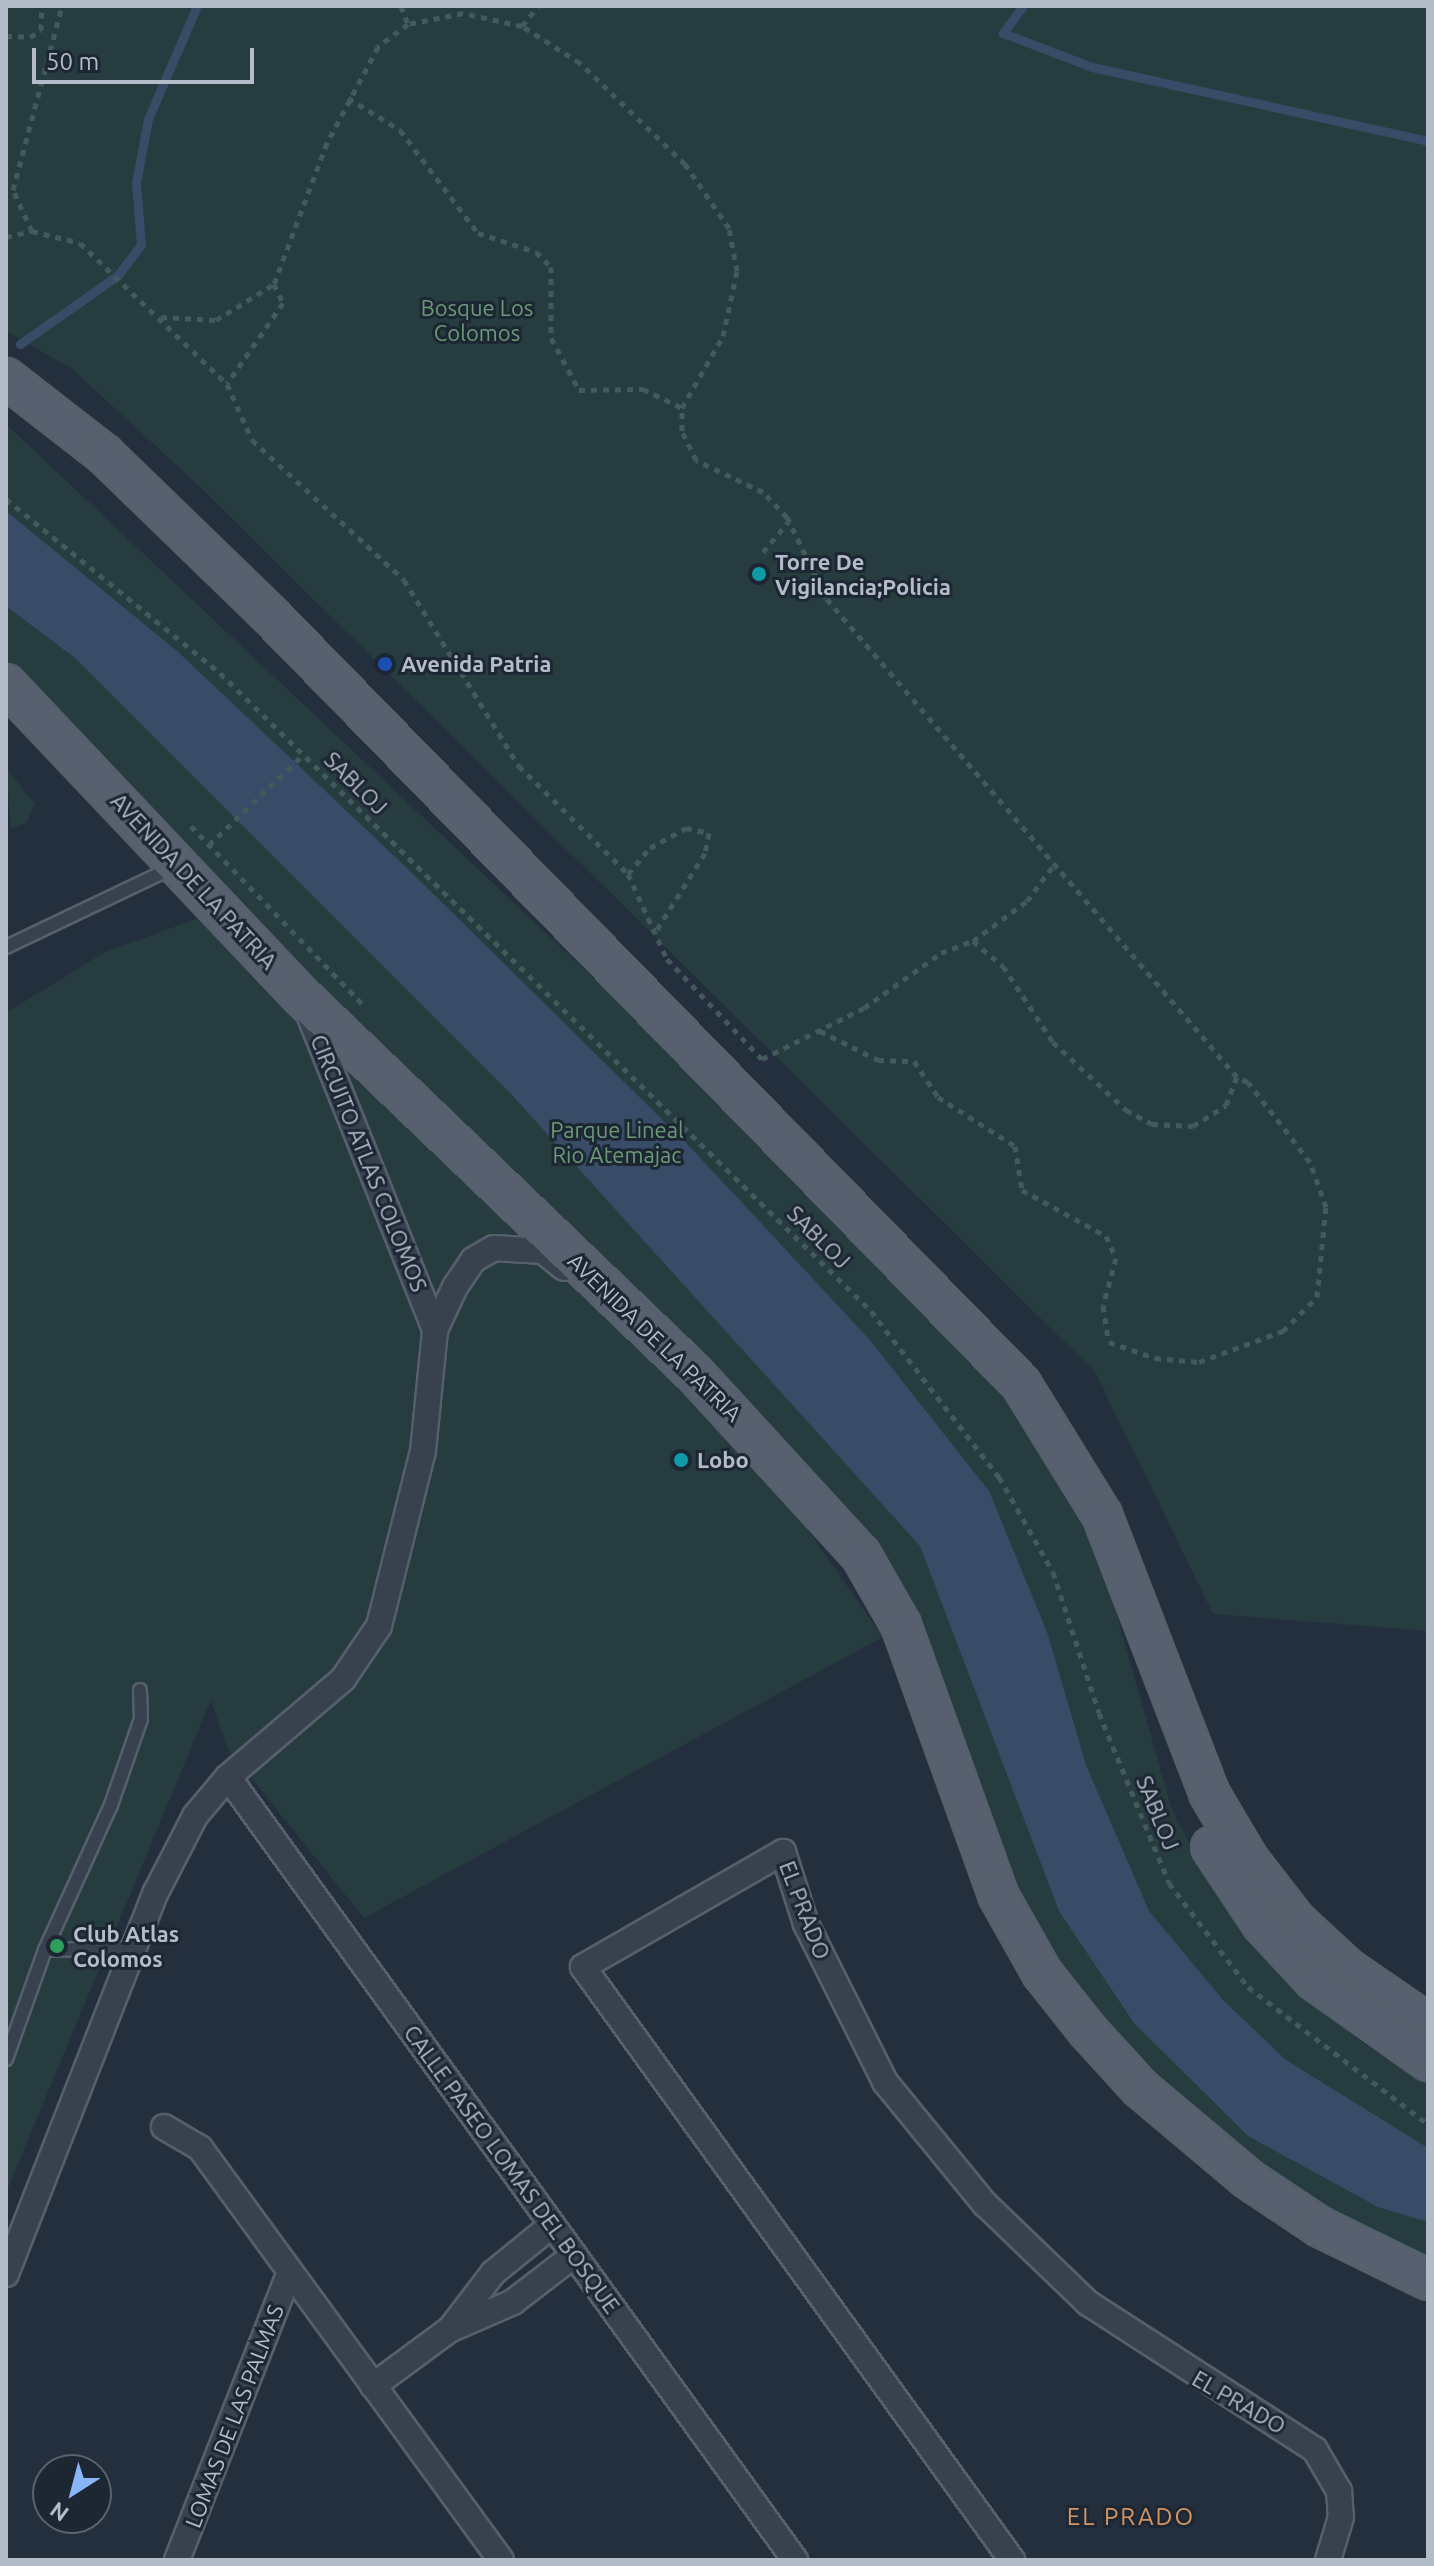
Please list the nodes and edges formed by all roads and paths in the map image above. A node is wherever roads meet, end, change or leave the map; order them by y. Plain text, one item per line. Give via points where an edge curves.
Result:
1 (42, 6) edge
2 (62, 6) edge
3 (401, 6) edge
4 (538, 6) edge
5 (44, 18) junction
6 (57, 22) junction
7 (408, 24) junction
8 (522, 26) junction
9 (6, 36) edge
10 (348, 98) junction
11 (32, 231) junction
12 (6, 237) edge
13 (274, 284) junction
14 (161, 317) junction
15 (6, 378) edge
16 (227, 384) junction
17 (682, 408) junction
18 (6, 499) edge
19 (789, 521) junction
20 (763, 552) dead end
21 (6, 684) edge
22 (304, 754) junction
23 (195, 854) junction
24 (1053, 866) junction
25 (628, 874) junction
26 (655, 932) junction
27 (973, 941) junction
28 (6, 947) edge
29 (302, 997) junction
30 (819, 1030) junction
31 (1237, 1077) junction
32 (435, 1330) junction
33 (694, 1373) junction
34 (1139, 1613) junction
35 (140, 1690) dead end
36 (228, 1777) junction
37 (133, 1948) junction
38 (45, 1950) junction
39 (1428, 2024) edge
40 (6, 2059) edge
41 (1428, 2061) edge
42 (1428, 2124) edge
43 (164, 2127) dead end
44 (552, 2225) junction
45 (574, 2255) junction
46 (290, 2272) junction
47 (6, 2274) edge
48 (1428, 2280) edge
49 (449, 2330) junction
50 (373, 2386) junction
51 (177, 2560) edge
52 (501, 2560) edge
53 (795, 2560) edge
54 (1012, 2560) edge
55 (1328, 2560) edge

1 - 5 path
2 - 6 path
3 - 7 path
4 - 8 path
5 - 6 path
5 - 9 path via 30,37
6 - 11 path via 13,190
7 - 8 path via 463,13
7 - 10 path via 378,47
8 - 17 path via 580,63 685,164 729,228 737,271 723,336
10 - 13 path
10 - 17 path via 400,130 478,233 536,252 551,267 551,338 579,390 643,389
11 - 12 path
11 - 14 path via 80,243
13 - 14 path via 216,320
13 - 16 path via 283,303
14 - 16 path
15 - 34 main road via 104,454 262,607 952,1307 1066,1447 1102,1515
16 - 25 path via 252,440 404,580 519,766
17 - 19 path via 682,431 696,460 763,492
18 - 22 path, SABLOJ via 220,673
19 - 20 path
19 - 24 path via 826,598
21 - 23 main road, AVENIDA DE LA PATRIA
22 - 23 path
22 - 42 path, SABLOJ via 871,1311 999,1477 1053,1572 1099,1713 1169,1883 1248,1987
23 - 28 lane
23 - 29 main road, AVENIDA DE LA PATRIA
24 - 27 path via 1027,901
24 - 31 path
25 - 26 path
25 - 26 path via 650,848 686,828 709,833 705,853
26 - 30 path via 667,959 762,1059
27 - 30 path via 941,953
27 - 31 path via 1003,966 1053,1042 1126,1110 1152,1124 1193,1126 1226,1105
29 - 32 street, CIRCUITO ATLAS COLOMOS
29 - 33 main road, AVENIDA DE LA PATRIA
30 - 31 path via 878,1060 914,1061 938,1097 1015,1146 1022,1190 1106,1236 1116,1258 1103,1306 1109,1342 1155,1358 1199,1362 1283,1331 1317,1297 1326,1207 1310,1162 1284,1137 1248,1082
32 - 33 street, CIRCUITO ATLAS COLOMOS via 473,1260 520,1245 543,1251
32 - 36 street, CIRCUITO ATLAS COLOMOS via 423,1451 379,1626 343,1679
33 - 48 main road, AVENIDA DE LA PATRIA via 861,1555 901,1625 998,1895 1042,1973 1088,2031 1140,2088 1248,2179 1333,2234
34 - 39 main road via 1209,1793 1248,1859 1296,1921 1348,1969
34 - 41 main road via 1163,1735 1219,1863 1314,1980
35 - 38 lane via 141,1719 111,1805
36 - 37 street, CIRCUITO ATLAS COLOMOS via 195,1816
36 - 44 street, CALLE PASEO LOMAS DEL BOSQUE
37 - 38 lane
37 - 47 street, CIRCUITO ATLAS COLOMOS
38 - 40 lane
43 - 46 street, LOMAS DE LAS PALMAS via 200,2148
44 - 45 street, CALLE PASEO LOMAS DEL BOSQUE
44 - 49 street via 493,2273
45 - 49 street via 513,2302
45 - 53 street, CALLE PASEO LOMAS DEL BOSQUE
46 - 50 street, LOMAS DE LAS PALMAS
46 - 51 street, LOMAS DE LAS PALMAS
49 - 50 street
50 - 52 street, LOMAS DE LAS PALMAS
54 - 55 street, EL PRADO via 583,1967 783,1852 806,1924 894,2094 985,2204 1088,2303 1315,2450 1339,2491 1341,2517

